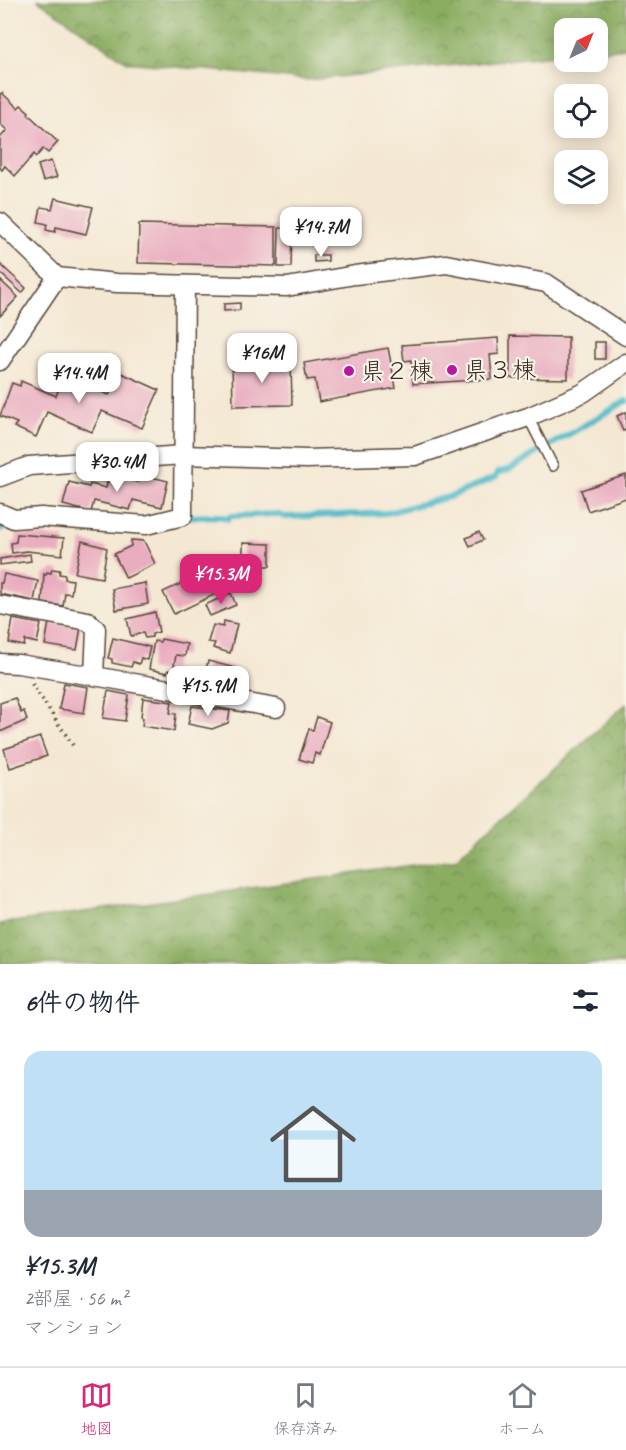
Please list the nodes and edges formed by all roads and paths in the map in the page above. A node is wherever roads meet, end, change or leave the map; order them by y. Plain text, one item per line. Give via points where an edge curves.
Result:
1 (0, 222) edge
2 (57, 278) junction
3 (184, 285) junction
4 (626, 336) edge
5 (0, 361) edge
6 (626, 363) edge
7 (528, 417) junction
8 (183, 455) junction
9 (553, 466) dead end
10 (0, 477) edge
11 (0, 513) edge
12 (0, 606) edge
13 (9, 663) edge
14 (94, 676) junction
15 (276, 708) dead end
16 (74, 747) dead end

1 - 2 street
2 - 3 street
2 - 5 street
3 - 4 street via 287,287 446,264 546,283
3 - 8 street
6 - 7 street via 583,393
7 - 8 street via 415,456 306,459
7 - 9 lane
8 - 10 street via 29,466
8 - 11 street via 183,516 146,525 41,517 14,519
12 - 14 street via 88,621 96,629
13 - 14 street
13 - 16 path
14 - 15 street

